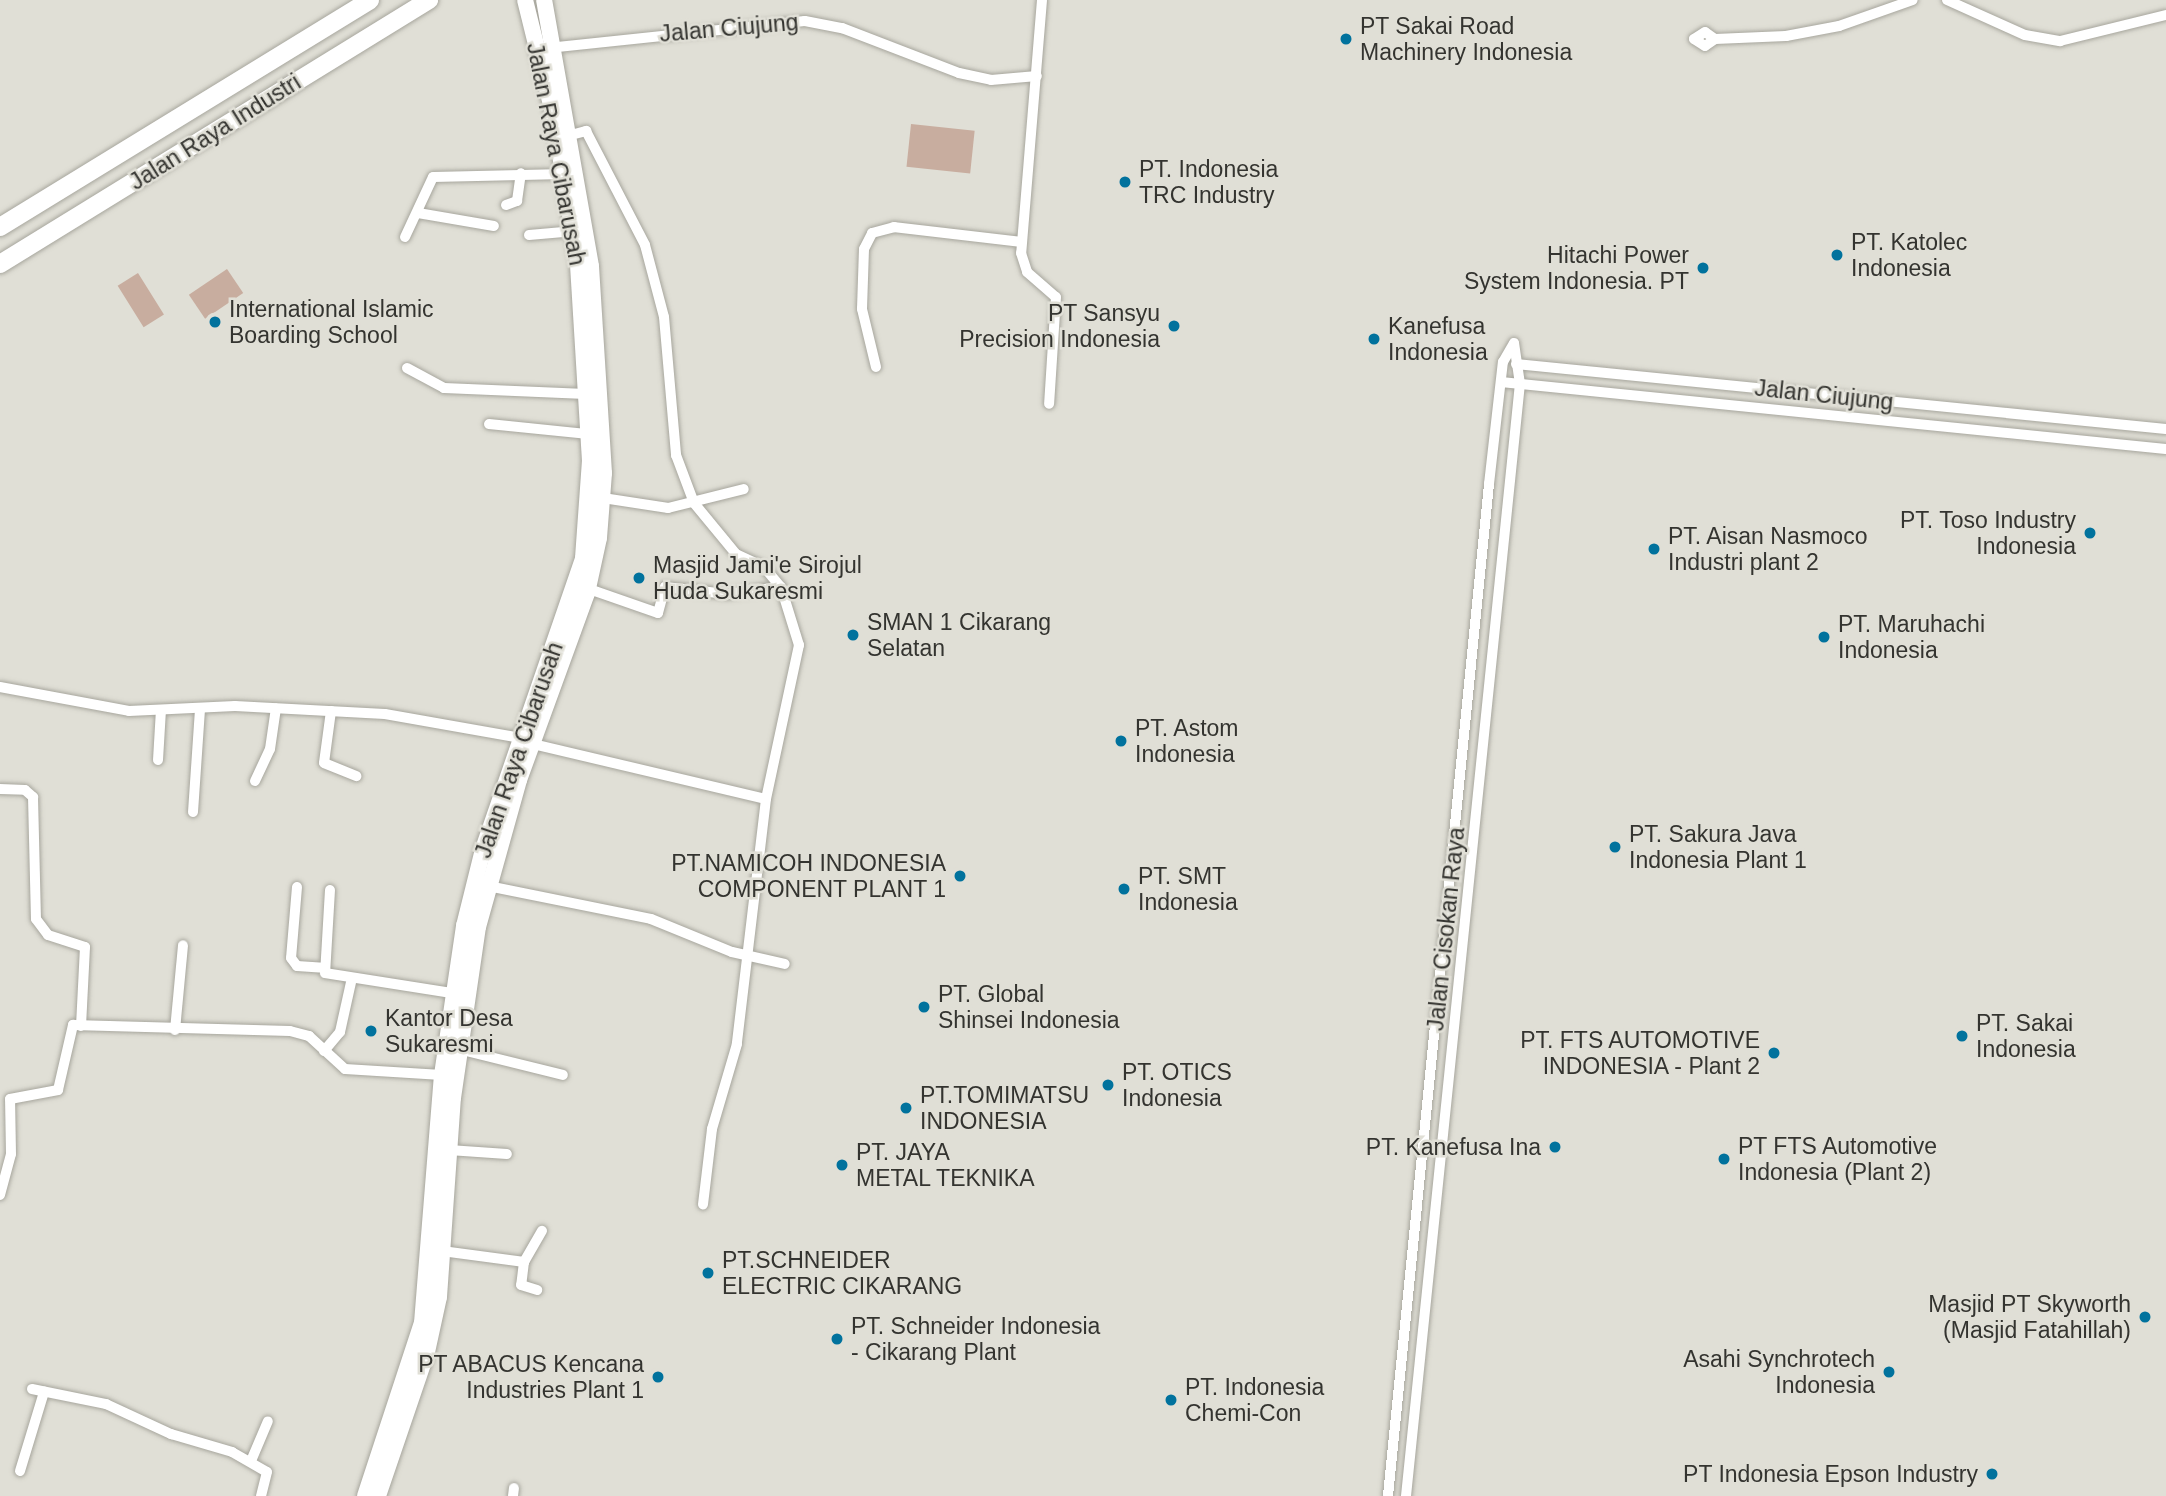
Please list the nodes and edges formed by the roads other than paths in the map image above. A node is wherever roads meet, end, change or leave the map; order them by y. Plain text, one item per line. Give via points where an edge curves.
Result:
1 (370, 0) edge
2 (429, 0) edge
3 (525, 0) edge
4 (544, 0) edge
5 (1042, 0) edge
6 (1913, 0) edge
7 (1947, 0) edge
8 (2166, 15) edge
9 (1715, 39) dead end
10 (554, 47) junction
11 (537, 48) junction
12 (1037, 75) junction
13 (572, 135) junction
14 (521, 173) junction
15 (565, 174) junction
16 (506, 205) dead end
17 (418, 213) junction
18 (494, 226) dead end
19 (0, 227) edge
20 (575, 231) junction
21 (529, 235) dead end
22 (405, 237) dead end
23 (1021, 242) junction
24 (0, 264) edge
25 (1503, 362) junction
26 (1521, 365) junction
27 (876, 367) dead end
28 (407, 368) dead end
29 (1501, 382) junction
30 (1520, 384) junction
31 (586, 394) junction
32 (1049, 404) dead end
33 (489, 424) dead end
34 (2166, 429) edge
35 (588, 434) junction
36 (2166, 449) edge
37 (744, 489) dead end
38 (694, 503) junction
39 (597, 507) junction
40 (587, 569) junction
41 (781, 587) junction
42 (589, 589) junction
43 (0, 687) edge
44 (276, 708) junction
45 (162, 710) junction
46 (200, 710) junction
47 (331, 711) junction
48 (527, 741) junction
49 (158, 760) dead end
50 (356, 776) dead end
51 (255, 781) dead end
52 (0, 789) edge
53 (766, 799) junction
54 (193, 812) dead end
55 (488, 886) junction
56 (297, 887) dead end
57 (330, 890) dead end
58 (183, 945) dead end
59 (750, 958) junction
60 (785, 964) dead end
61 (323, 968) junction
62 (352, 978) junction
63 (451, 993) junction
64 (81, 1026) junction
65 (174, 1030) junction
66 (454, 1050) junction
67 (324, 1051) junction
68 (442, 1075) junction
69 (563, 1075) dead end
70 (449, 1150) junction
71 (507, 1154) dead end
72 (0, 1195) edge
73 (703, 1204) dead end
74 (542, 1231) dead end
75 (442, 1251) junction
76 (524, 1262) junction
77 (537, 1290) dead end
78 (32, 1389) dead end
79 (44, 1392) junction
80 (268, 1421) dead end
81 (251, 1461) junction
82 (20, 1471) dead end
83 (261, 1496) edge
84 (365, 1496) edge
85 (378, 1496) edge
86 (1388, 1496) edge
87 (1406, 1496) edge

1 - 19 main road, Jalan Raya Industri
2 - 24 main road, Jalan Raya Industri
3 - 11 street, Jalan Raya Cibarusah
4 - 10 street, Jalan Raya Cibarusah
5 - 12 street
6 - 9 street via 1839,26
7 - 8 street via 2025,35 2060,41
10 - 11 street, Jalan Ciujung
10 - 12 street, Jalan Ciujung via 805,21 842,28 959,73 991,80
10 - 13 street, Jalan Raya Cibarusah
11 - 15 street, Jalan Raya Cibarusah
12 - 23 street
13 - 38 street via 586,131 645,245 664,317 676,455
13 - 39 street, Jalan Raya Cibarusah via 592,266
14 - 15 street
14 - 16 street via 517,201
14 - 17 street via 433,177 425,183
15 - 20 street, Jalan Raya Cibarusah
17 - 18 street
17 - 22 street
20 - 21 street
20 - 31 street, Jalan Raya Cibarusah
23 - 27 street via 894,227 872,233 864,249 862,309
23 - 32 street via 1027,272 1056,297
25 - 26 street, Jalan Ciujung
25 - 26 street via 1514,343
25 - 29 street, Jalan Cisokan Raya
26 - 30 street, Jalan Cisokan Raya
26 - 34 street, Jalan Ciujung
28 - 31 street via 444,388
29 - 30 street
29 - 86 street, Jalan Cisokan Raya
30 - 36 street
30 - 87 street, Jalan Cisokan Raya
31 - 35 street, Jalan Raya Cibarusah
33 - 35 street
35 - 39 street, Jalan Raya Cibarusah
37 - 38 street
38 - 39 street via 668,508
38 - 41 street via 736,554 764,567
39 - 40 street, Jalan Raya Cibarusah
40 - 42 street, Jalan Raya Cibarusah
40 - 48 street, Jalan Raya Cibarusah
41 - 42 street via 727,594 664,587 658,613
41 - 53 street via 799,645
42 - 48 street, Jalan Raya Cibarusah
43 - 45 street via 116,709
44 - 46 street
44 - 47 street
44 - 51 street via 270,749
45 - 46 street
45 - 49 street
46 - 54 street
47 - 48 street via 494,729
47 - 50 street via 324,763
48 - 53 street
48 - 55 street, Jalan Raya Cibarusah
48 - 63 street, Jalan Raya Cibarusah via 483,849
52 - 64 street via 26,790 33,797 36,919 48,935 85,947
53 - 59 street
55 - 59 street via 670,925
55 - 66 street, Jalan Raya Cibarusah
56 - 61 street via 291,958 297,966
57 - 61 street
58 - 65 street
59 - 60 street
59 - 73 street via 737,1044 712,1129
61 - 62 street
62 - 63 street
62 - 67 street via 340,1032
63 - 66 street, Jalan Raya Cibarusah
64 - 65 street
64 - 72 street via 67,1032 58,1090 10,1099 11,1154
65 - 67 street via 290,1031 309,1036
66 - 68 street, Jalan Raya Cibarusah
66 - 69 street
66 - 70 street, Jalan Raya Cibarusah
67 - 68 street via 345,1069
68 - 84 street, Jalan Raya Cibarusah via 422,1323
70 - 71 street
70 - 75 street, Jalan Raya Cibarusah
74 - 76 street
75 - 76 street
75 - 85 street, Jalan Raya Cibarusah via 428,1352
76 - 77 street via 521,1285
78 - 79 street
79 - 81 street via 106,1404
79 - 82 street
80 - 81 street
81 - 83 street via 267,1472

